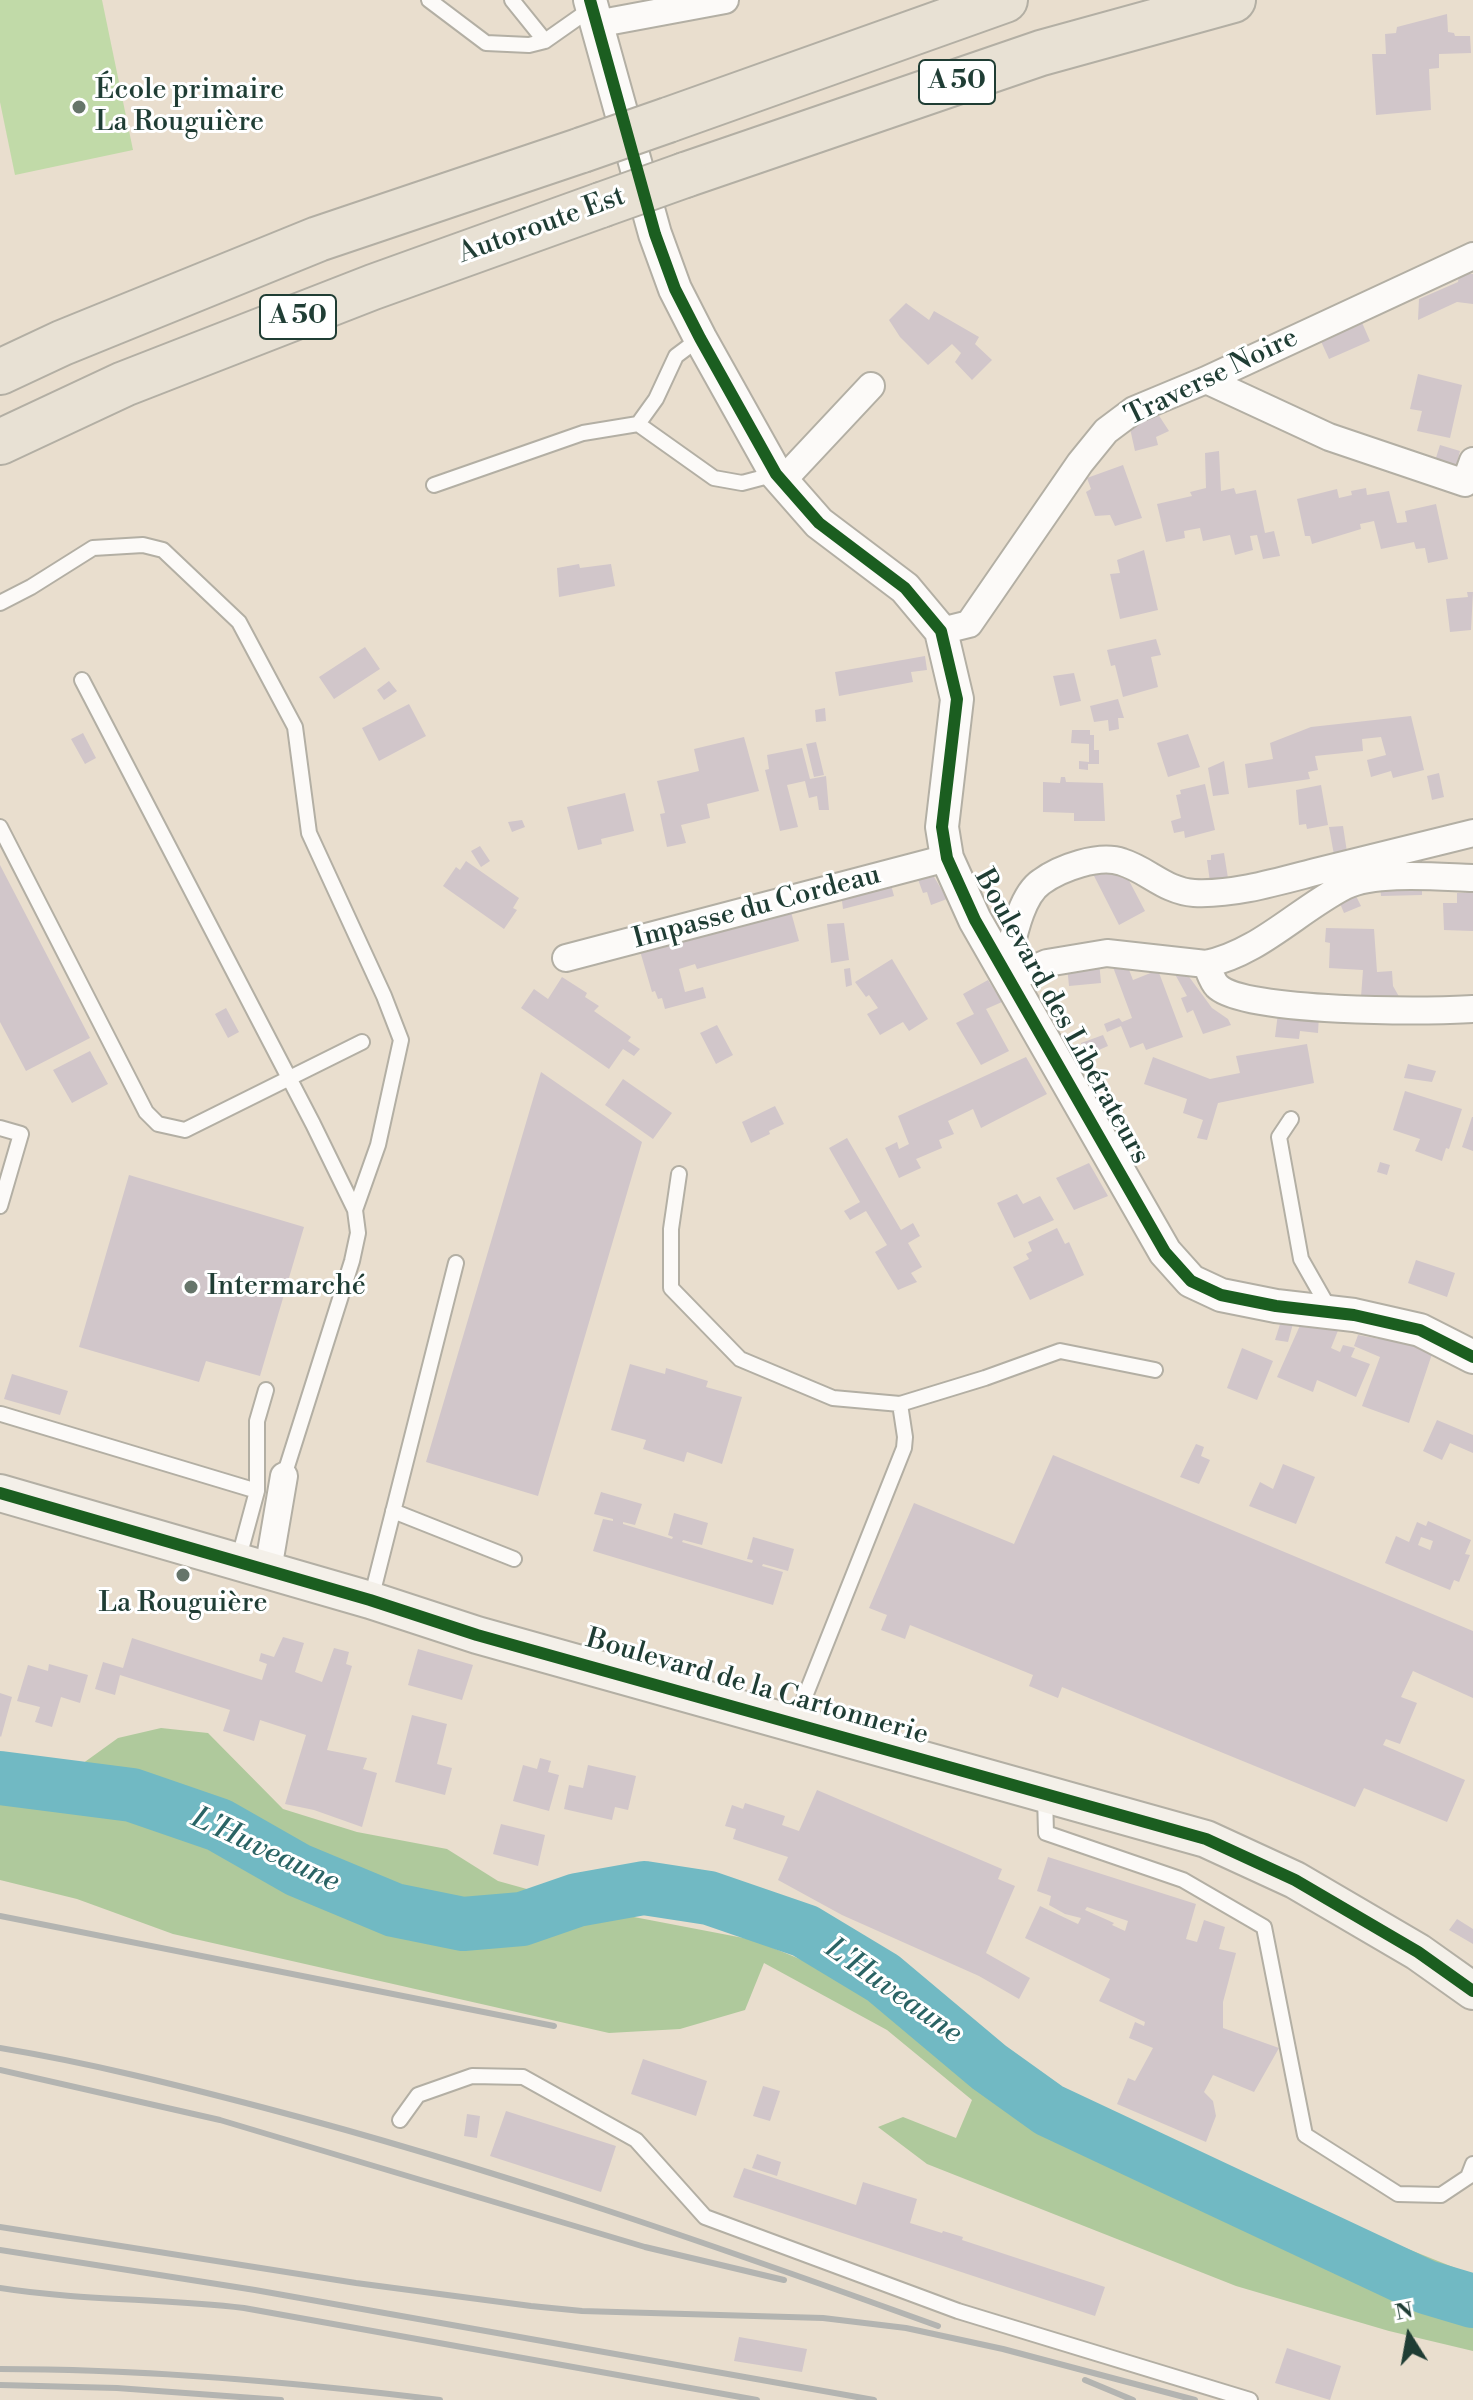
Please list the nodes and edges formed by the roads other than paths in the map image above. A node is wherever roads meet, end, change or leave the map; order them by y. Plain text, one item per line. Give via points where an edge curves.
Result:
1 (429, 0) edge
2 (512, 0) edge
3 (725, 0) edge
4 (1005, 0) edge
5 (1233, 0) edge
6 (593, 11) edge
7 (545, 41) junction
8 (1473, 256) edge
9 (700, 338) junction
10 (0, 372) edge
11 (1206, 380) junction
12 (871, 386) dead end
13 (638, 424) junction
14 (0, 442) edge
15 (1473, 461) edge
16 (779, 478) junction
17 (434, 485) dead end
18 (0, 603) edge
19 (941, 631) junction
20 (82, 680) dead end
21 (0, 827) edge
22 (1473, 833) edge
23 (947, 858) junction
24 (1473, 878) edge
25 (566, 958) dead end
26 (1206, 964) junction
27 (1007, 975) junction
28 (1473, 1009) edge
29 (362, 1042) dead end
30 (289, 1079) junction
31 (1291, 1119) dead end
32 (0, 1128) edge
33 (679, 1174) dead end
34 (0, 1206) edge
35 (355, 1210) junction
36 (456, 1263) dead end
37 (1331, 1312) junction
38 (1473, 1357) edge
39 (1155, 1370) dead end
40 (266, 1390) dead end
41 (900, 1404) junction
42 (1, 1414) edge
43 (284, 1476) joint
44 (257, 1491) junction
45 (0, 1493) edge
46 (393, 1511) junction
47 (514, 1559) dead end
48 (253, 1566) junction
49 (370, 1600) junction
50 (794, 1724) junction
51 (1045, 1793) junction
52 (1473, 1991) edge
53 (400, 2120) dead end
54 (1473, 2164) edge
55 (1250, 2400) edge

1 - 7 lane via 486,43
2 - 7 lane
3 - 6 street
4 - 10 highway, Autoroute Est / A 50, bridge via 318,239
5 - 14 highway, Autoroute Est / A 50, bridge via 1041,53 601,205 124,384
6 - 7 lane
6 - 9 street, Boulevard des Libérateurs via 655,234
8 - 11 street, Traverse Noire
9 - 13 lane via 676,356
9 - 16 street, Boulevard des Libérateurs
11 - 15 street via 1329,437 1465,483
11 - 19 street, Traverse Noire via 1134,410 1106,431 969,624
12 - 16 street
13 - 16 lane via 714,478 742,483
13 - 17 lane via 583,433
16 - 19 street, Boulevard des Libérateurs via 819,523 905,588
18 - 35 lane via 93,548 143,545 163,550 239,622 295,727 309,833 401,1040 378,1145
19 - 23 street, Boulevard des Libérateurs via 957,699 942,827
20 - 30 lane
21 - 30 lane via 146,1112 158,1124 185,1130
22 - 27 street via 1235,890 1194,893 1169,888 1121,861 1068,869 1040,882 1025,900
23 - 25 street, Impasse du Cordeau
23 - 27 street, Boulevard des Libérateurs
24 - 26 street via 1420,876 1347,885 1272,934
26 - 27 street via 1107,953
26 - 28 street via 1217,986 1256,1001
27 - 37 street, Boulevard des Libérateurs via 1165,1252 1191,1281 1221,1295
29 - 30 lane
30 - 35 lane
31 - 37 lane via 1279,1137 1301,1259
32 - 34 lane via 21,1134
33 - 41 lane via 671,1229 671,1288 740,1359 833,1398
35 - 43 lane via 358,1233 352,1261
36 - 46 lane
37 - 38 street, Boulevard des Libérateurs via 1420,1330
39 - 41 lane via 1060,1351
40 - 44 lane via 257,1421
41 - 50 lane via 904,1448
42 - 44 lane
43 - 48 street
44 - 48 lane
45 - 48 main road, Boulevard de la Cartonnerie
46 - 47 lane
46 - 49 lane
48 - 49 main road, Boulevard de la Cartonnerie
49 - 50 main road, Boulevard de la Cartonnerie
50 - 51 main road, Boulevard de la Cartonnerie
51 - 52 main road, Boulevard de la Cartonnerie via 1206,1839 1283,1874 1418,1952
51 - 54 lane via 1046,1833 1183,1880 1264,1927 1305,2135 1398,2194 1441,2195 1468,2177
53 - 55 lane via 418,2095 458,2080 523,2077 636,2140 705,2217 958,2311

